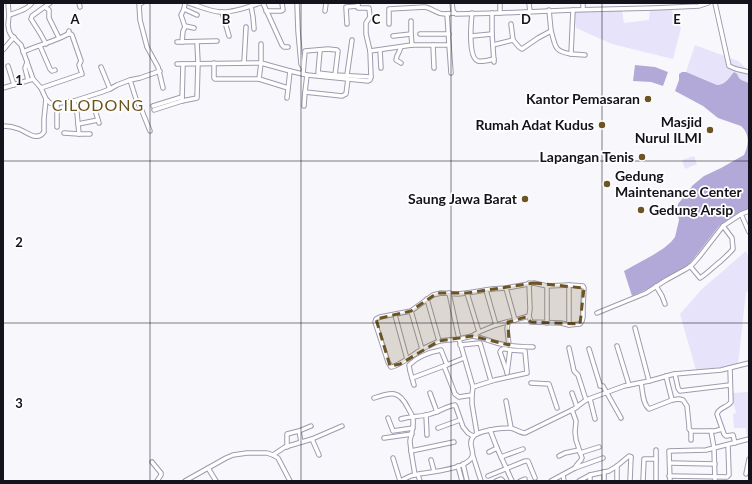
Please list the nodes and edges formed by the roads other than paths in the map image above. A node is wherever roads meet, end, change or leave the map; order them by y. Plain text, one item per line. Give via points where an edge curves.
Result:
1 (8, 3) edge
2 (32, 3) edge
3 (50, 3) edge
4 (185, 3) edge
5 (189, 3) edge
6 (260, 3) edge
7 (263, 3) edge
8 (282, 3) edge
9 (297, 3) edge
10 (326, 3) edge
11 (452, 3) edge
12 (500, 3) edge
13 (529, 3) edge
14 (583, 3) edge
15 (614, 3) edge
16 (639, 3) edge
17 (654, 3) edge
18 (708, 3) edge
19 (715, 3) edge
20 (140, 4) edge
21 (358, 4) edge
22 (695, 5) edge
23 (251, 6) junction
24 (45, 7) junction
25 (639, 8) junction
26 (654, 8) junction
27 (583, 9) junction
28 (614, 9) junction
29 (184, 10) junction
30 (549, 10) junction
31 (573, 10) junction
32 (266, 11) junction
33 (325, 11) dead end
34 (222, 12) junction
35 (530, 12) junction
36 (454, 13) junction
37 (492, 13) junction
38 (500, 13) junction
39 (447, 14) junction
40 (472, 14) junction
41 (197, 15) dead end
42 (7, 18) junction
43 (411, 21) dead end
44 (347, 24) dead end
45 (389, 24) dead end
46 (512, 24) dead end
47 (184, 26) junction
48 (246, 27) dead end
49 (194, 28) dead end
50 (254, 29) dead end
51 (551, 31) junction
52 (411, 34) junction
53 (420, 34) dead end
54 (449, 34) junction
55 (492, 34) junction
56 (229, 36) dead end
57 (393, 36) dead end
58 (471, 36) junction
59 (14, 37) junction
60 (59, 38) junction
61 (352, 40) dead end
62 (513, 40) junction
63 (217, 41) dead end
64 (177, 42) dead end
65 (182, 42) junction
66 (197, 42) junction
67 (46, 44) junction
68 (261, 44) dead end
69 (412, 45) junction
70 (433, 45) junction
71 (449, 45) junction
72 (493, 45) junction
73 (40, 46) junction
74 (288, 47) dead end
75 (401, 47) junction
76 (3, 50) edge
77 (320, 50) junction
78 (380, 50) junction
79 (370, 51) junction
80 (23, 52) junction
81 (571, 54) junction
82 (585, 55) dead end
83 (27, 62) junction
84 (198, 63) junction
85 (214, 63) junction
86 (244, 63) junction
87 (261, 63) junction
88 (401, 63) dead end
89 (177, 64) dead end
90 (183, 64) junction
91 (8, 66) dead end
92 (101, 67) dead end
93 (303, 67) junction
94 (381, 68) dead end
95 (434, 68) dead end
96 (55, 70) dead end
97 (160, 71) junction
98 (290, 71) junction
99 (749, 72) edge
100 (451, 73) dead end
101 (305, 74) junction
102 (336, 75) junction
103 (348, 77) junction
104 (33, 79) junction
105 (259, 79) junction
106 (28, 80) junction
107 (130, 80) junction
108 (14, 85) junction
109 (3, 88) edge
110 (41, 88) junction
111 (163, 88) dead end
112 (288, 88) junction
113 (110, 89) junction
114 (305, 92) junction
115 (287, 98) dead end
116 (46, 99) junction
117 (182, 99) junction
118 (74, 101) junction
119 (57, 104) junction
120 (304, 106) dead end
121 (154, 108) dead end
122 (95, 110) dead end
123 (78, 124) junction
124 (3, 126) edge
125 (57, 127) dead end
126 (150, 131) dead end
127 (64, 133) dead end
128 (79, 134) junction
129 (90, 134) dead end
130 (749, 211) edge
131 (741, 214) junction
132 (723, 226) junction
133 (749, 232) edge
134 (690, 266) junction
135 (530, 283) junction
136 (569, 285) junction
137 (547, 286) junction
138 (656, 286) junction
139 (506, 288) junction
140 (486, 290) junction
141 (449, 293) junction
142 (468, 294) junction
143 (427, 299) junction
144 (665, 304) dead end
145 (411, 311) junction
146 (597, 313) dead end
147 (395, 315) junction
148 (529, 316) junction
149 (515, 320) junction
150 (508, 322) junction
151 (547, 323) junction
152 (496, 325) junction
153 (569, 325) junction
154 (635, 328) dead end
155 (479, 332) junction
156 (472, 336) junction
157 (458, 339) junction
158 (439, 341) junction
159 (460, 345) junction
160 (509, 345) junction
161 (617, 346) dead end
162 (533, 347) dead end
163 (569, 348) dead end
164 (422, 349) junction
165 (590, 349) dead end
166 (510, 350) junction
167 (464, 358) junction
168 (407, 359) junction
169 (749, 362) edge
170 (446, 365) junction
171 (730, 368) junction
172 (675, 374) junction
173 (508, 375) junction
174 (666, 376) junction
175 (412, 378) junction
176 (491, 381) junction
177 (649, 381) junction
178 (531, 383) dead end
179 (641, 383) junction
180 (414, 385) dead end
181 (629, 385) junction
182 (730, 385) junction
183 (473, 387) junction
184 (430, 392) dead end
185 (608, 392) junction
186 (572, 393) dead end
187 (472, 395) junction
188 (374, 398) dead end
189 (506, 400) dead end
190 (588, 400) junction
191 (672, 400) junction
192 (577, 407) junction
193 (557, 408) dead end
194 (572, 410) junction
195 (437, 412) junction
196 (426, 415) junction
197 (412, 417) junction
198 (388, 418) dead end
199 (621, 418) dead end
200 (401, 419) dead end
201 (594, 419) dead end
202 (460, 420) junction
203 (311, 426) dead end
204 (342, 426) dead end
205 (412, 428) junction
206 (438, 428) dead end
207 (511, 428) junction
208 (722, 429) junction
209 (490, 430) junction
210 (299, 431) junction
211 (691, 431) junction
212 (711, 431) junction
213 (412, 434) junction
214 (426, 435) dead end
215 (475, 435) junction
216 (384, 438) dead end
217 (312, 439) junction
218 (691, 440) dead end
219 (749, 440) edge
220 (301, 442) junction
221 (454, 442) dead end
222 (735, 443) junction
223 (713, 445) junction
224 (728, 445) junction
225 (288, 446) junction
226 (599, 447) dead end
227 (497, 448) junction
228 (523, 449) dead end
229 (656, 450) dead end
230 (411, 451) junction
231 (489, 452) dead end
232 (580, 452) junction
233 (274, 455) junction
234 (319, 455) dead end
235 (473, 456) junction
236 (559, 456) dead end
237 (501, 457) junction
238 (393, 458) dead end
239 (603, 458) dead end
240 (656, 459) junction
241 (749, 459) edge
242 (431, 460) dead end
243 (152, 462) dead end
244 (670, 463) junction
245 (463, 464) junction
246 (715, 464) junction
247 (458, 466) junction
248 (617, 466) junction
249 (575, 467) junction
250 (208, 468) junction
251 (506, 469) junction
252 (434, 471) junction
253 (604, 472) junction
254 (746, 474) dead end
255 (417, 475) junction
256 (563, 475) junction
257 (590, 475) junction
258 (488, 476) dead end
259 (669, 476) junction
260 (535, 478) dead end
261 (525, 479) dead end
262 (715, 479) edge
263 (157, 481) edge
264 (185, 481) edge
265 (216, 481) edge
266 (290, 481) edge
267 (400, 481) edge
268 (420, 481) edge
269 (462, 481) edge
270 (467, 481) edge
271 (481, 481) edge
272 (496, 481) edge
273 (503, 481) edge
274 (512, 481) edge
275 (520, 481) edge
276 (551, 481) edge
277 (564, 481) edge
278 (579, 481) edge
279 (590, 481) edge
280 (604, 481) edge
281 (617, 481) edge
282 (630, 481) edge
283 (643, 481) edge
284 (656, 481) edge
285 (670, 481) edge

1 - 42 street
2 - 42 street
3 - 24 street
4 - 29 street
5 - 34 street
6 - 23 street
7 - 32 street
8 - 32 street via 282,11
9 - 93 street
10 - 33 street
11 - 36 street
12 - 38 street
13 - 35 street
14 - 27 street
15 - 28 street
16 - 25 street
17 - 26 street
18 - 22 street
19 - 99 street via 730,66
20 - 97 street via 140,20 147,47
21 - 44 street via 346,7
21 - 79 street via 358,8 369,8 370,17 366,29
22 - 26 street
23 - 34 street
23 - 50 street
24 - 60 street
24 - 67 street via 31,19
25 - 26 street
25 - 28 street
27 - 28 street
27 - 31 street
29 - 41 street
29 - 47 street via 181,15
30 - 31 street
30 - 35 street
30 - 51 street
31 - 81 street
32 - 74 street via 282,45
34 - 56 street
35 - 38 street
36 - 39 street
36 - 40 street
37 - 38 street
37 - 40 street
37 - 55 street
39 - 45 street via 442,15 425,7 388,8
39 - 54 street
40 - 58 street
42 - 59 street via 8,28
43 - 52 street
46 - 62 street
47 - 49 street
47 - 65 street
48 - 86 street
51 - 62 street via 522,48
51 - 81 street via 558,49
52 - 57 street
52 - 69 street
53 - 54 street
54 - 71 street
55 - 58 street
55 - 72 street
58 - 72 street via 472,52 480,62 494,61
59 - 76 street
59 - 80 street via 20,43
60 - 67 street
60 - 110 street via 69,32 72,35 82,61 79,64 82,75
61 - 103 street
62 - 72 street
63 - 66 street
64 - 65 street
65 - 66 street
66 - 84 street
67 - 73 street
68 - 87 street
69 - 70 street
69 - 75 street
70 - 71 street
70 - 95 street
71 - 100 street
73 - 80 street
73 - 96 street via 50,69
75 - 78 street
75 - 88 street via 396,60
77 - 93 street via 305,51
77 - 102 street via 318,73
77 - 102 street via 338,51
78 - 79 street
78 - 94 street
79 - 103 street via 371,77
80 - 83 street
81 - 82 street
83 - 104 street
83 - 106 street via 25,68
84 - 85 street
84 - 90 street
84 - 117 street via 197,98
85 - 86 street
85 - 105 street via 215,79
86 - 87 street
87 - 98 street
87 - 105 street
89 - 90 street
90 - 117 street
91 - 108 street
92 - 113 street
93 - 101 street
97 - 107 street
97 - 111 street
98 - 101 street
98 - 112 street
101 - 103 street
101 - 114 street
102 - 103 street
103 - 114 street via 346,94 342,96
104 - 106 street
104 - 110 street
105 - 112 street
106 - 108 street
107 - 113 street
107 - 126 street
108 - 109 street
110 - 116 street
112 - 115 street
113 - 118 street
114 - 120 street
116 - 119 street
116 - 124 street via 44,134 28,135 19,129
117 - 121 street
118 - 119 street
118 - 123 street
119 - 125 street
122 - 123 street via 99,121
123 - 128 street
127 - 128 street
128 - 129 street
130 - 131 street
131 - 132 street
131 - 133 street
132 - 134 street
132 - 134 street via 732,238 733,249 710,272 700,278
134 - 138 street
135 - 137 street
135 - 139 street
135 - 148 street
136 - 137 street
136 - 153 street
136 - 153 street via 583,286 584,289 582,323
137 - 151 street
138 - 144 street
138 - 146 street via 646,293
139 - 140 street
139 - 149 street
140 - 142 street
140 - 152 street
141 - 142 street
141 - 143 street via 436,293
141 - 157 street
142 - 155 street
143 - 145 street
143 - 158 street
145 - 147 street
145 - 164 street
147 - 168 street
147 - 168 street via 380,317 375,322 390,366 393,367
148 - 149 street
148 - 151 street via 531,322
149 - 150 street
150 - 152 street
150 - 160 street
151 - 153 street
152 - 155 street
154 - 177 street
155 - 156 street
156 - 157 street
156 - 160 street
157 - 158 street
157 - 159 street
158 - 164 street
159 - 167 street
159 - 176 street via 480,343
160 - 162 street
161 - 181 street
163 - 190 street via 574,371
164 - 168 street
165 - 185 street via 600,385
166 - 173 street
166 - 173 street via 503,349 500,352
166 - 173 street via 525,351 526,373
167 - 170 street
167 - 183 street
169 - 171 street
170 - 175 street
170 - 175 street via 442,350 431,352 409,365
170 - 187 street via 455,394 458,397
171 - 172 street
171 - 182 street
172 - 174 street
172 - 182 street via 680,391
173 - 176 street
174 - 177 street
174 - 191 street
175 - 180 street
176 - 183 street
177 - 179 street
178 - 193 street via 549,384
179 - 181 street
179 - 191 street via 644,400 649,409
181 - 185 street
182 - 208 street via 730,403 717,414
183 - 187 street
184 - 195 street
185 - 190 street
185 - 199 street
186 - 192 street
187 - 215 street
188 - 197 street via 386,394 400,395
189 - 207 street
190 - 192 street
190 - 201 street
191 - 211 street via 682,400 687,406
192 - 194 street
194 - 207 street via 525,433
194 - 232 street
195 - 196 street
195 - 202 street via 455,405
196 - 197 street
196 - 214 street
197 - 200 street
197 - 205 street
198 - 205 street via 393,432
202 - 206 street
202 - 215 street via 466,431
203 - 210 street
204 - 217 street
205 - 213 street
207 - 209 street
208 - 212 street
208 - 222 street via 725,435 733,435
209 - 215 street
209 - 227 street
210 - 220 street
210 - 225 street via 287,434
211 - 212 street
211 - 218 street
212 - 223 street
213 - 216 street
213 - 230 street
215 - 235 street via 471,442
217 - 220 street
217 - 234 street
219 - 222 street
220 - 225 street
221 - 230 street
222 - 224 street
223 - 224 street
223 - 244 street via 706,450 669,451
223 - 246 street
224 - 262 street via 728,476
225 - 233 street
226 - 232 street
227 - 231 street
227 - 237 street
228 - 237 street
229 - 240 street
230 - 255 street
232 - 236 street
232 - 249 street via 582,458
233 - 250 street via 241,453
233 - 266 street
235 - 245 street
235 - 271 street
237 - 251 street
238 - 267 street
239 - 249 street
240 - 283 street via 644,459
240 - 284 street
241 - 254 street
242 - 252 street
243 - 263 street via 161,473
244 - 246 street
244 - 259 street
245 - 247 street
245 - 270 street
246 - 262 street
247 - 252 street
247 - 269 street
248 - 253 street
248 - 281 street
248 - 282 street via 631,457
249 - 256 street
250 - 264 street
250 - 265 street
251 - 258 street
251 - 260 street via 528,461
251 - 274 street
252 - 255 street
253 - 257 street
253 - 280 street
255 - 267 street
255 - 268 street
256 - 276 street
256 - 277 street
257 - 278 street
257 - 279 street
259 - 262 street
259 - 285 street
261 - 275 street
272 - 273 street

